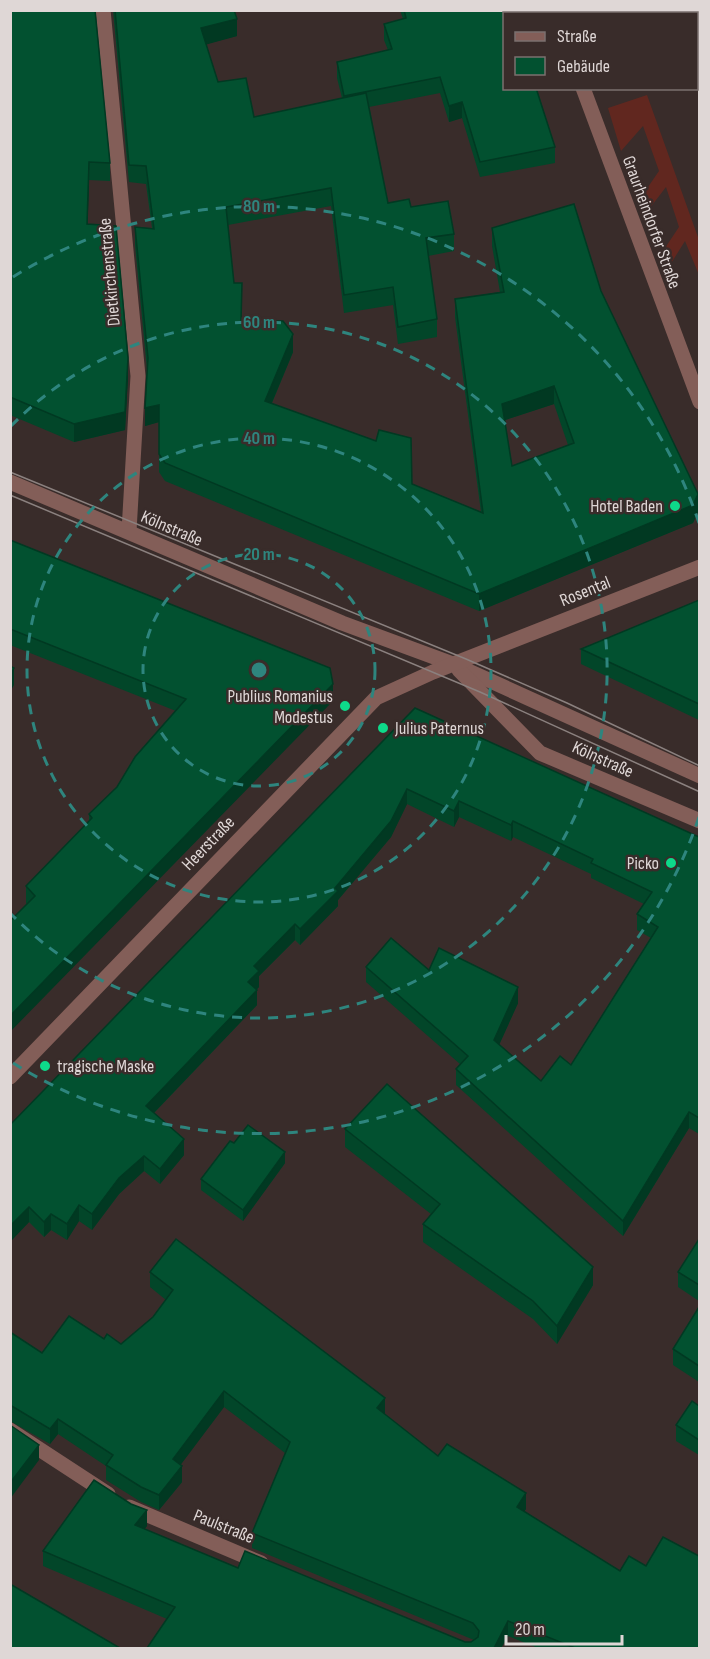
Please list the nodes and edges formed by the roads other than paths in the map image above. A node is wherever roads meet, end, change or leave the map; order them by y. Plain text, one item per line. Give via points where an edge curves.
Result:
1 (103, 10) edge
2 (584, 90) edge
3 (699, 402) edge
4 (10, 482) edge
5 (129, 531) junction
6 (699, 567) edge
7 (453, 664) junction
8 (699, 776) edge
9 (699, 821) edge
10 (10, 1077) edge
11 (10, 1430) edge
12 (273, 1568) edge

1 - 5 street, Dietkirchenstraße via 138,376
2 - 3 street, Graurheindorfer Straße
4 - 5 street, Kölnstraße
5 - 7 street, Kölnstraße via 358,629
6 - 7 street, Rosental
7 - 8 street
7 - 9 street, Kölnstraße via 540,753
7 - 10 street, Heerstraße via 376,698
11 - 12 street, Paulstraße via 136,1511

